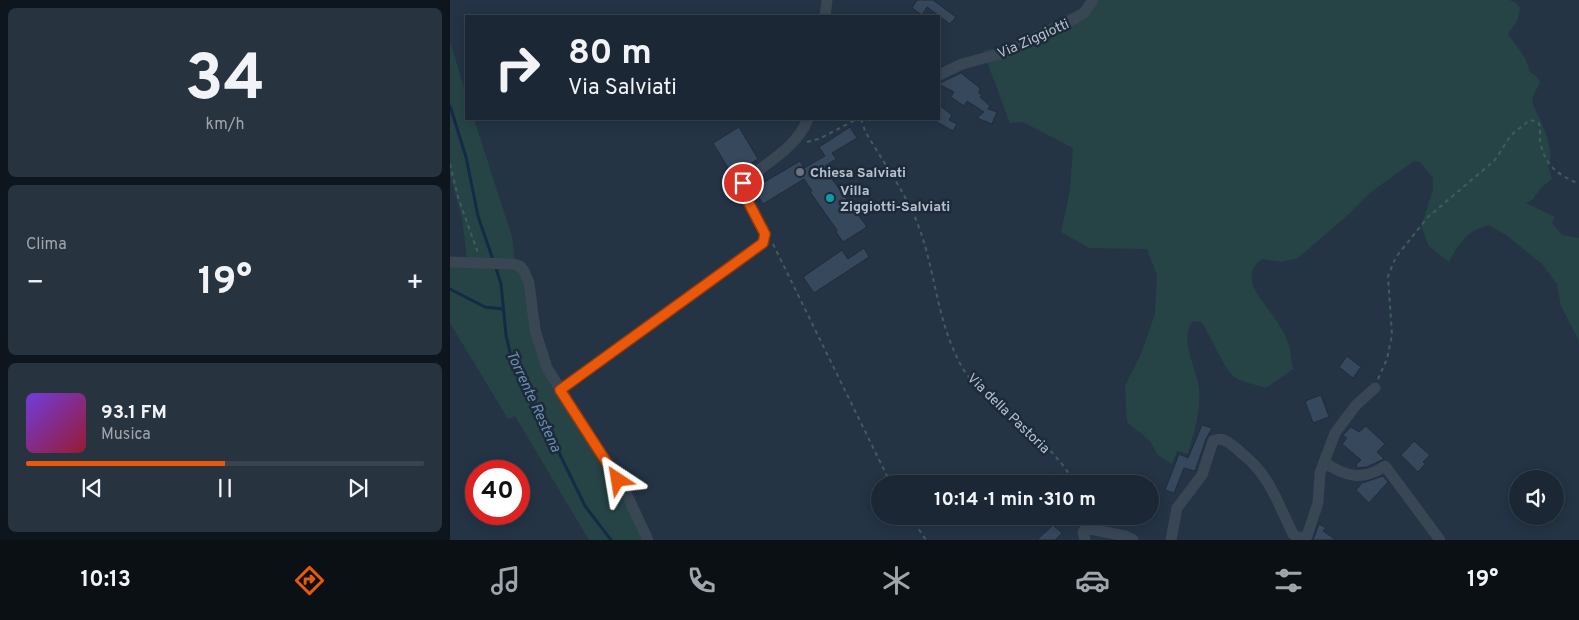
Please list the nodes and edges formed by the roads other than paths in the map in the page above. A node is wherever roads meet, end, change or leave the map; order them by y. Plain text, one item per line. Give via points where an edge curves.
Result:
1 (827, 0) edge
2 (1092, 0) edge
3 (825, 15) edge
4 (833, 15) edge
5 (940, 75) edge
6 (808, 120) edge
7 (450, 262) edge
8 (1375, 388) road end
9 (560, 390) junction
10 (1324, 462) junction
11 (648, 540) edge
12 (1085, 540) edge
13 (1133, 540) edge
14 (1171, 540) edge
15 (1440, 540) edge

1 - 3 street
1 - 4 street
2 - 5 street, Via Ziggiotti via 1084,13 1067,23 1007,52 962,64
6 - 9 street via 791,146 743,183 741,188 765,234 763,243
7 - 9 street via 520,266 528,283 539,347
8 - 10 street via 1356,405 1335,433
9 - 11 street via 627,495
10 - 14 street via 1312,525 1307,536 1299,538 1293,534 1258,468 1218,438 1213,441 1202,475 1177,508
10 - 15 street via 1358,477 1385,466
12 - 13 street via 1085,529

